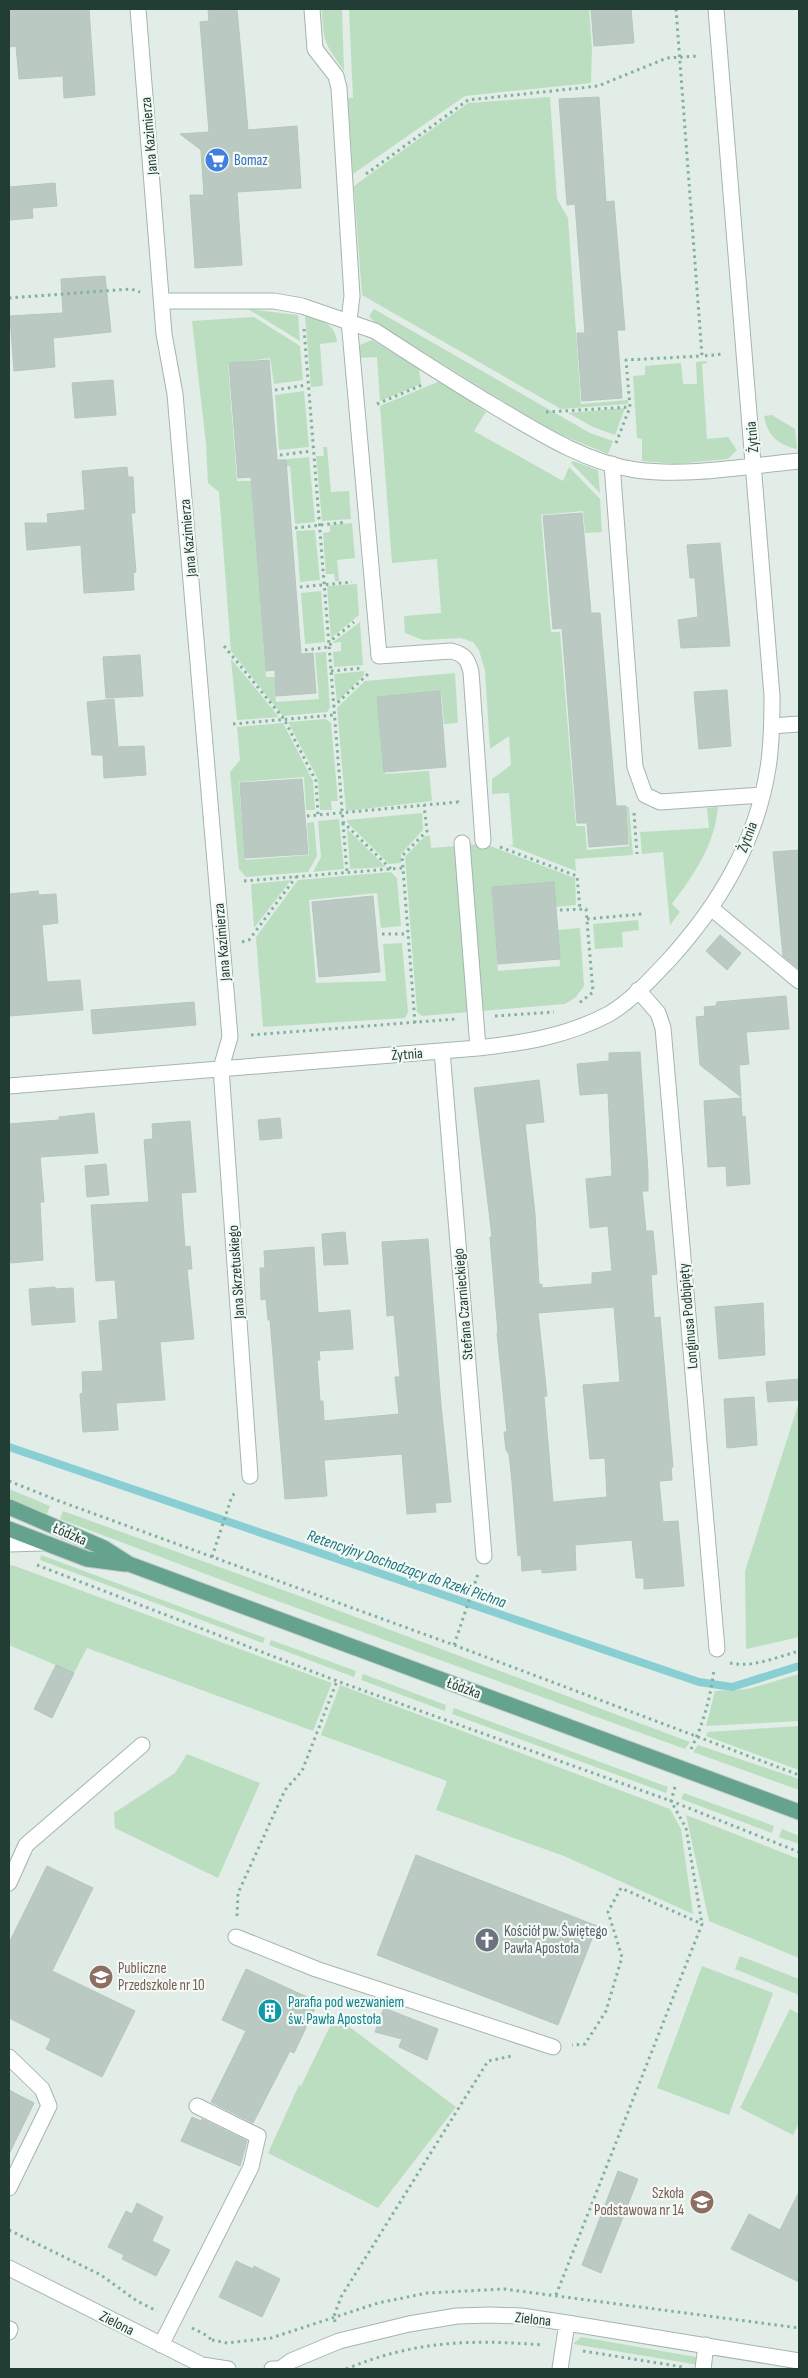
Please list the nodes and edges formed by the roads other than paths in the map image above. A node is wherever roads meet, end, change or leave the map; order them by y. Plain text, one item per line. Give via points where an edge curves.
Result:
1 (138, 9) edge
2 (312, 9) edge
3 (716, 9) edge
4 (163, 301) junction
5 (349, 320) junction
6 (799, 461) edge
7 (612, 464) junction
8 (754, 465) junction
9 (799, 724) edge
10 (772, 726) junction
11 (762, 795) junction
12 (483, 841) road end
13 (462, 843) road end
14 (710, 908) junction
15 (799, 982) edge
16 (638, 990) junction
17 (478, 1048) junction
18 (442, 1051) junction
19 (222, 1068) junction
20 (9, 1086) edge
21 (250, 1476) dead end
22 (9, 1507) edge
23 (9, 1529) edge
24 (43, 1543) junction
25 (9, 1544) edge
26 (484, 1556) dead end
27 (129, 1564) junction
28 (718, 1657) road end
29 (142, 1745) dead end
30 (799, 1812) edge
31 (9, 1883) edge
32 (236, 1937) road end
33 (553, 2047) road end
34 (9, 2057) edge
35 (197, 2106) dead end
36 (9, 2188) edge
37 (9, 2268) edge
38 (567, 2323) junction
39 (161, 2345) junction
40 (706, 2345) junction
41 (799, 2361) edge
42 (203, 2367) edge
43 (228, 2369) edge
44 (272, 2369) edge
45 (280, 2369) edge
46 (560, 2369) edge
47 (703, 2369) edge

1 - 4 street, Jana Kazimierza
2 - 5 street via 315,49 336,76 339,88 352,296
3 - 8 street, Żytnia
4 - 5 street via 274,300
4 - 19 street, Jana Kazimierza via 164,334 175,394 230,1037
5 - 7 street via 375,331 565,446
5 - 12 street via 379,656 450,651 462,654 469,661
6 - 8 street
7 - 8 street via 636,470 680,472
7 - 11 street via 635,768 645,795 660,802
8 - 10 street, Żytnia
9 - 10 street
10 - 11 street, Żytnia
11 - 14 street, Żytnia via 746,845
13 - 17 street
14 - 15 street
14 - 16 street, Żytnia via 697,929
16 - 17 street, Żytnia via 610,1013 573,1030 529,1042
16 - 28 street, Longinusa Podbipięty via 658,1013 663,1028
17 - 18 street, Żytnia
18 - 19 street, Żytnia
18 - 26 street, Stefana Czarnieckiego
19 - 20 street, Żytnia
19 - 21 street, Jana Skrzetuskiego
22 - 27 main road, Łódzka via 104,1548
23 - 24 main road, Łódzka
24 - 25 street
24 - 27 main road, Łódzka via 87,1559
27 - 30 main road, Łódzka
29 - 31 street via 26,1845
32 - 33 street via 316,1969
34 - 36 street via 42,2089 49,2106
35 - 39 street via 258,2136 251,2167
37 - 39 street, Zielona
38 - 40 street, Zielona
38 - 45 street, Zielona via 521,2316 457,2316 339,2341 291,2361
38 - 46 street
39 - 42 street, Zielona
40 - 41 street, Zielona
40 - 47 street
42 - 43 street, Zielona
44 - 45 street, Zielona

